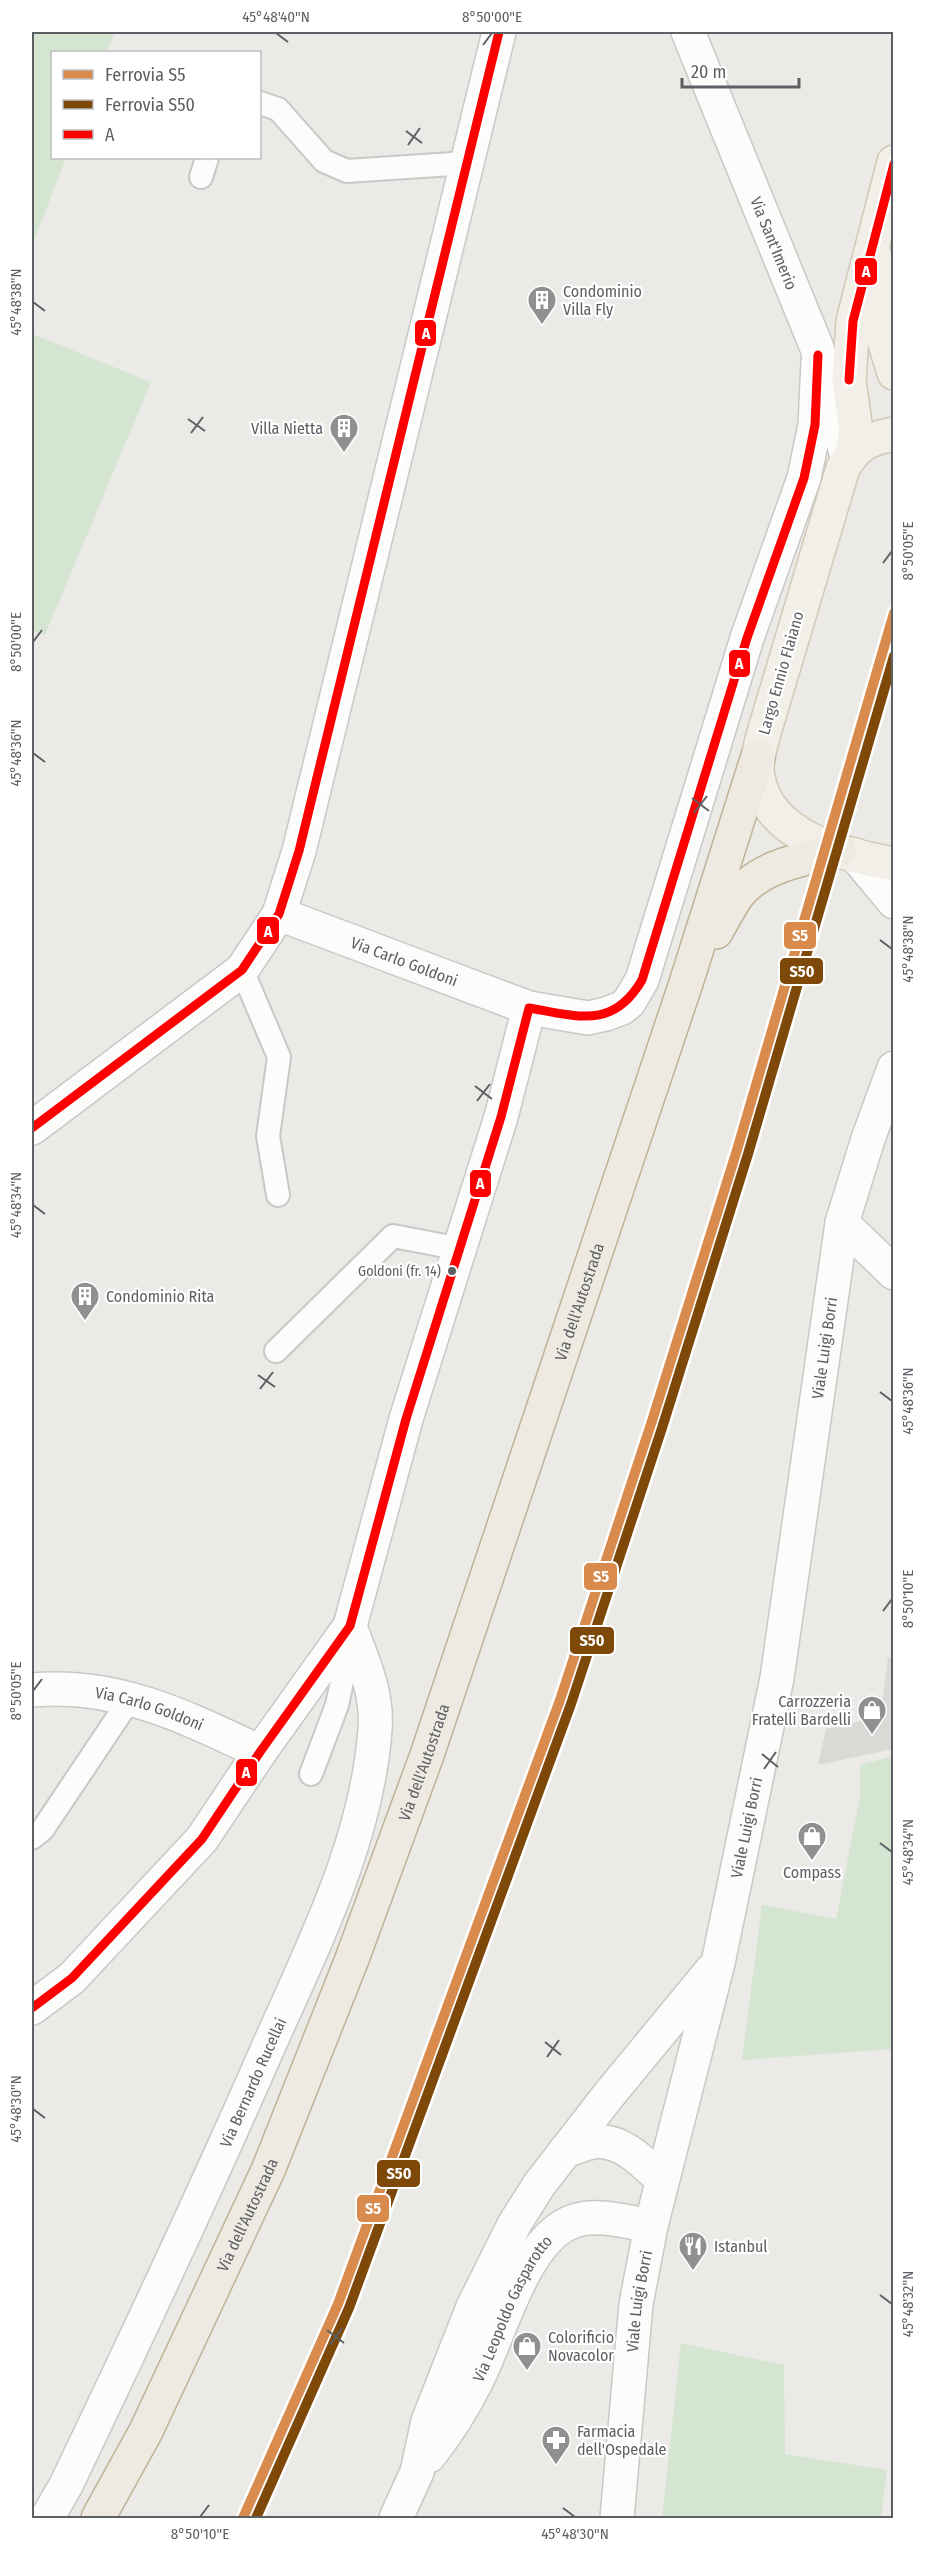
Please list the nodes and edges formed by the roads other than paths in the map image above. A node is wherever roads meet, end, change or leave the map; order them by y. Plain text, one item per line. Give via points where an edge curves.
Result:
1 (499, 32) edge
2 (688, 32) edge
3 (261, 104) edge
4 (894, 162) edge
5 (466, 163) junction
6 (872, 244) junction
7 (818, 355) junction
8 (894, 373) edge
9 (893, 434) edge
10 (850, 456) junction
11 (758, 756) junction
12 (847, 853) junction
13 (894, 864) edge
14 (894, 902) edge
15 (279, 914) junction
16 (242, 970) junction
17 (686, 983) junction
18 (529, 1008) junction
19 (894, 1068) edge
20 (32, 1128) edge
21 (278, 1194) dead end
22 (842, 1223) junction
23 (461, 1249) junction
24 (894, 1273) edge
25 (276, 1351) dead end
26 (351, 1630) junction
27 (32, 1690) edge
28 (130, 1699) junction
29 (260, 1752) junction
30 (311, 1774) dead end
31 (32, 1838) edge
32 (718, 1963) junction
33 (32, 2008) edge
34 (565, 2151) junction
35 (662, 2181) junction
36 (651, 2226) junction
37 (417, 2472) junction
38 (47, 2518) edge
39 (98, 2518) edge
40 (396, 2518) edge
41 (617, 2518) edge

1 - 5 street
2 - 7 street, Via Sant'Imerio
3 - 5 lane via 278,109 324,161 347,171
4 - 6 main road, Largo Ennio Flaiano
5 - 15 street via 299,851
6 - 8 main road via 882,284 882,334
6 - 10 main road, Largo Ennio Flaiano via 850,344 849,380 856,431
7 - 10 street, Via Sant'Imerio
7 - 18 street, Via Carlo Goldoni via 815,424 804,478 747,638 637,991 622,1008 588,1018
9 - 10 main road via 876,437
10 - 11 main road, Largo Ennio Flaiano via 830,507
11 - 12 main road, Largo Ennio Flaiano via 757,775 763,794 782,821 816,842
11 - 17 highway
12 - 13 main road, Largo Ennio Flaiano
12 - 14 street
12 - 17 highway via 786,864 750,884 736,897
15 - 16 street
15 - 18 street, Via Carlo Goldoni
16 - 20 street
16 - 21 lane via 279,1057 268,1136
17 - 39 highway, Via dell'Autostrada via 431,1744 352,1959 269,2168 146,2431
18 - 23 street
19 - 22 street, Viale Luigi Borri
22 - 24 street
22 - 32 street, Viale Luigi Borri via 777,1678
23 - 25 lane via 393,1236
23 - 26 street via 406,1419
26 - 29 street
26 - 30 lane via 337,1705
26 - 38 street, Via Bernardo Rucellai via 373,1689 375,1727 366,1797 340,1876 203,2195
27 - 28 street, Via Carlo Goldoni via 108,1692
28 - 29 street, Via Carlo Goldoni via 179,1714
28 - 31 lane via 43,1829
29 - 33 street via 202,1839 72,1978
32 - 34 street, Via Leopoldo Gasparotto
32 - 35 street, Viale Luigi Borri
34 - 35 street via 594,2142 614,2145 637,2156
34 - 37 street, Via Leopoldo Gasparotto via 527,2202 482,2286 428,2421
35 - 36 street, Viale Luigi Borri
36 - 37 street, Via Leopoldo Gasparotto via 595,2218 575,2221 558,2229 542,2244 529,2263 476,2382 445,2435
36 - 41 street, Viale Luigi Borri via 636,2304
37 - 40 street, Via Leopoldo Gasparotto

